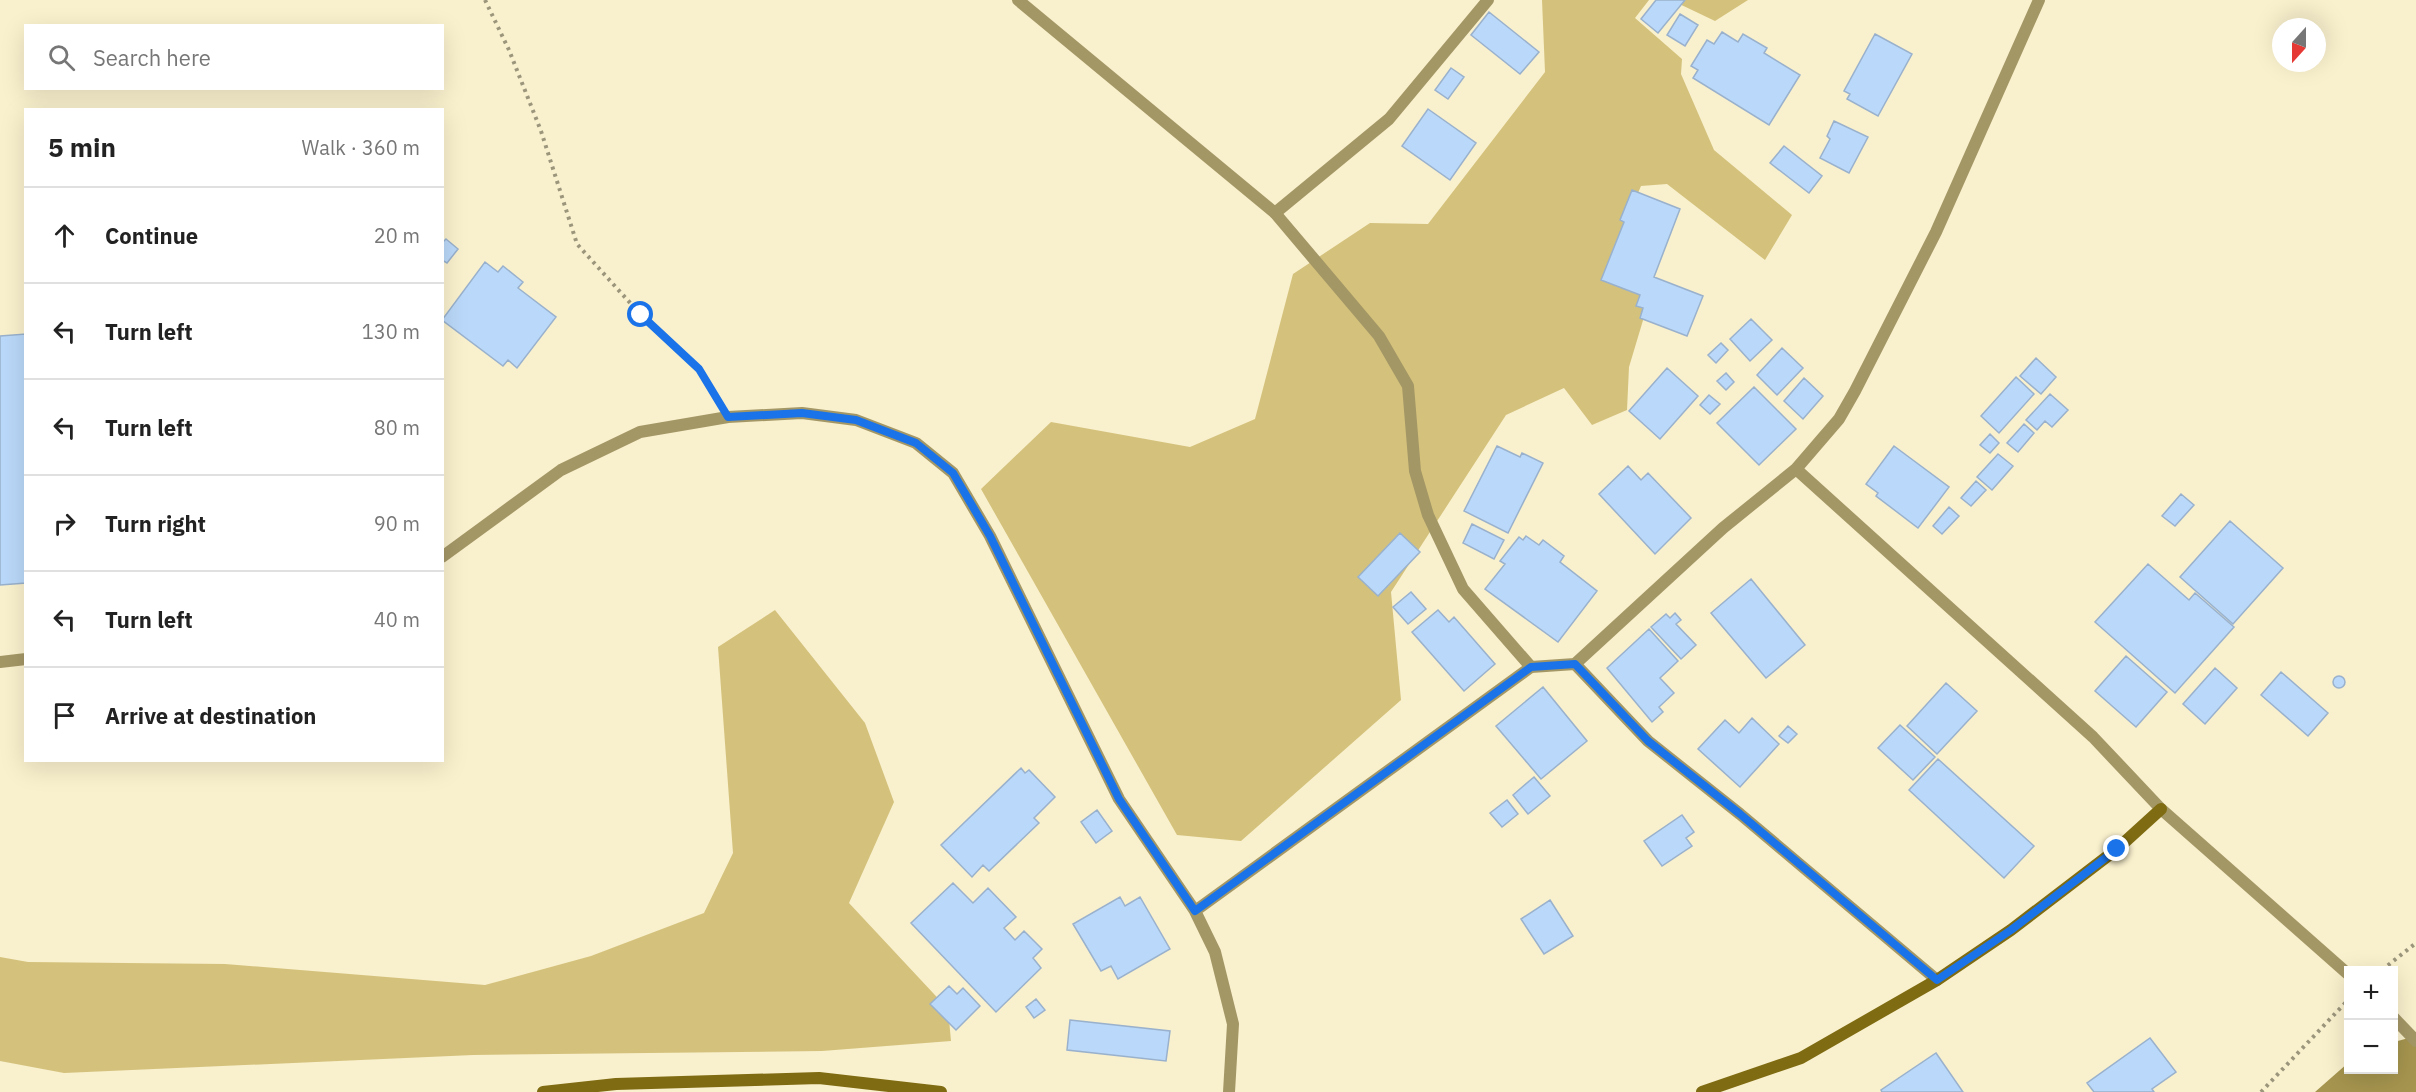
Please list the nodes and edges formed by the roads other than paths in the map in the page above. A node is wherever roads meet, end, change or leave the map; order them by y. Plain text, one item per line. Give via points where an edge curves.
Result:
1 (1018, 0) edge
2 (1488, 0) edge
3 (2040, 0) edge
4 (1275, 213) junction
5 (1796, 469) junction
6 (444, 556) edge
7 (24, 659) edge
8 (0, 662) edge
9 (1575, 664) junction
10 (1531, 667) junction
11 (2161, 809) junction
12 (1195, 911) junction
13 (2344, 970) edge
14 (1937, 980) junction
15 (2396, 1020) edge
16 (2416, 1041) edge
17 (543, 1092) edge
18 (941, 1092) edge
19 (1229, 1092) edge
20 (1702, 1092) edge

1 - 4 street
2 - 4 street via 1389,119
3 - 5 street via 1936,232 1855,391 1839,419
4 - 10 street via 1379,336 1408,386 1415,471 1428,515 1462,589
5 - 9 street via 1723,528
5 - 11 street via 2093,737
6 - 12 street via 561,470 640,432 728,417 802,413 856,420 916,443 953,473 990,536 1119,799
7 - 8 street
9 - 10 street
9 - 14 street via 1648,741
10 - 12 street
11 - 13 street
11 - 14 street via 2108,856
12 - 19 street via 1215,952 1233,1024
14 - 20 street via 1801,1058
15 - 16 street
17 - 18 street via 616,1084 819,1078

